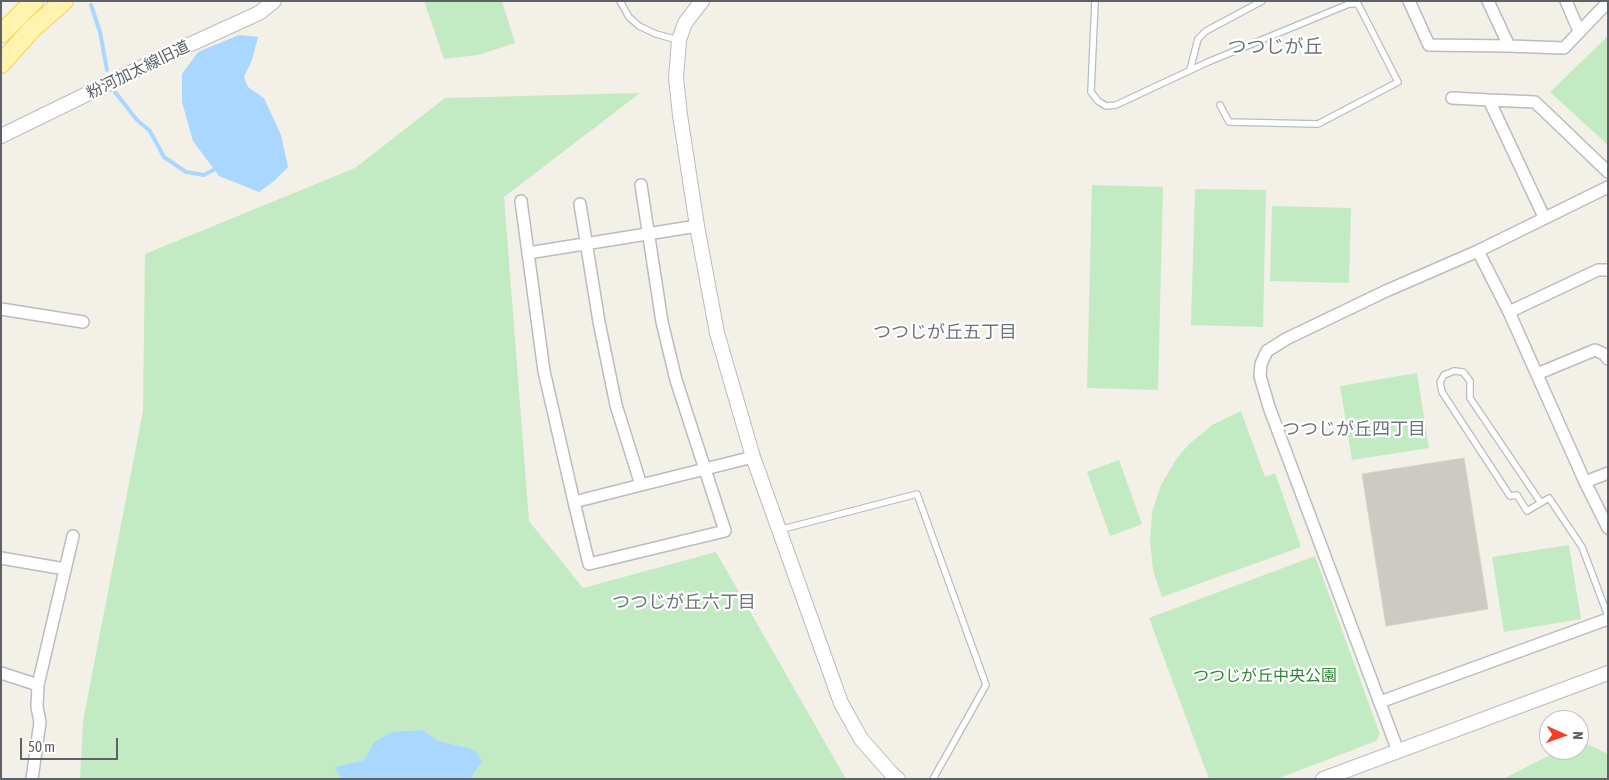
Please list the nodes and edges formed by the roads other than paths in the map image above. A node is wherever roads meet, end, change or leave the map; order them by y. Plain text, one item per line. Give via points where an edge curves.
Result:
1 (34, 1) edge
2 (64, 1) edge
3 (274, 1) edge
4 (620, 1) edge
5 (702, 1) edge
6 (1095, 1) edge
7 (1262, 1) edge
8 (1409, 1) edge
9 (1488, 1) edge
10 (1566, 1) edge
11 (1608, 2) edge
12 (1580, 32) junction
13 (1, 34) edge
14 (679, 40) junction
15 (1509, 46) junction
16 (1, 64) edge
17 (1190, 70) junction
18 (1452, 98) dead end
19 (1489, 100) junction
20 (1220, 105) dead end
21 (5, 131) edge
22 (1608, 172) edge
23 (641, 185) dead end
24 (1608, 187) edge
25 (521, 201) dead end
26 (580, 204) dead end
27 (1544, 217) junction
28 (697, 226) junction
29 (648, 234) junction
30 (587, 243) junction
31 (1478, 251) junction
32 (528, 253) junction
33 (1608, 270) edge
34 (1, 309) edge
35 (1509, 312) junction
36 (83, 322) dead end
37 (1608, 359) edge
38 (1537, 374) junction
39 (753, 457) junction
40 (705, 469) junction
41 (1608, 473) edge
42 (1585, 482) junction
43 (640, 485) junction
44 (574, 502) junction
45 (1541, 503) junction
46 (1608, 528) edge
47 (779, 530) junction
48 (73, 536) dead end
49 (1, 558) edge
50 (66, 569) junction
51 (1608, 617) edge
52 (1, 673) edge
53 (1608, 673) edge
54 (38, 685) junction
55 (1380, 702) junction
56 (1398, 751) junction
57 (32, 779) edge
58 (898, 779) edge
59 (933, 779) edge
60 (1323, 779) edge

1 - 13 main road
2 - 16 main road via 32,29
3 - 21 street, 粉河加太線旧道 via 259,12
4 - 14 lane via 629,17 640,26
5 - 14 street via 685,23
6 - 17 lane via 1090,92 1098,101 1106,106 1116,105
7 - 17 lane via 1206,31 1198,39
8 - 15 street via 1429,45
9 - 15 street
10 - 12 street
11 - 12 street
12 - 15 street via 1564,48
14 - 28 street via 676,78
17 - 20 lane via 1349,4 1358,4 1398,82 1318,124 1229,122
18 - 19 street
19 - 22 street via 1535,102
19 - 27 street
23 - 29 street
24 - 27 street
25 - 32 street
26 - 30 street
27 - 31 street
28 - 29 street
28 - 39 street via 717,333
29 - 30 street
29 - 40 street via 662,322
30 - 32 street
30 - 43 street via 616,405
31 - 35 street
31 - 55 street via 1286,339 1267,351 1261,364 1260,376 1269,407
32 - 44 street via 544,371
33 - 35 street via 1598,270
34 - 36 street
35 - 38 street
37 - 38 street via 1594,350
38 - 42 street
39 - 40 street
39 - 47 street
40 - 43 street
40 - 44 street via 725,531 589,564
41 - 42 street
42 - 46 street
43 - 44 street
45 - 45 lane via 1527,511 1516,495 1510,496 1442,392 1440,382 1444,374 1463,372 1470,381 1470,398
45 - 51 lane via 1549,498 1582,547
47 - 58 street via 841,703 860,739
47 - 59 lane via 917,494 986,685
48 - 50 street
49 - 50 street
50 - 54 street
51 - 55 street
52 - 54 street
53 - 56 street
54 - 57 street via 40,722
55 - 56 street
56 - 60 street

